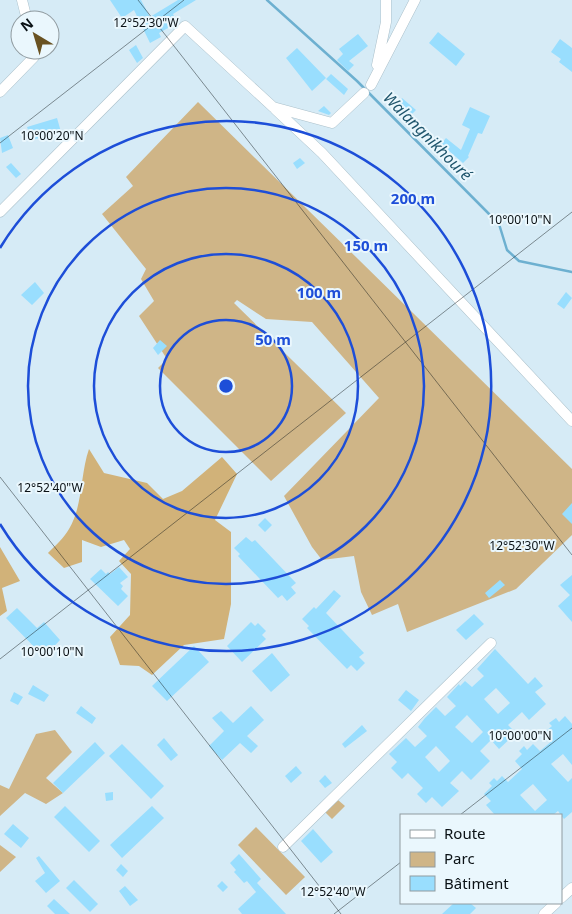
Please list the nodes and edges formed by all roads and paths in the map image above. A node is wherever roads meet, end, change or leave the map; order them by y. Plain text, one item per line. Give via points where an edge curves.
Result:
1 (386, 0) edge
2 (415, 0) edge
3 (31, 60) edge
4 (0, 92) edge
5 (364, 93) dead end
6 (273, 107) junction
7 (0, 212) edge
8 (572, 421) edge
9 (491, 643) dead end
10 (283, 847) dead end
11 (572, 888) edge
12 (562, 897) edge
13 (555, 904) edge
14 (544, 914) edge

1 - 2 street via 386,22 371,85
3 - 4 street
5 - 6 street via 332,122
6 - 7 street via 185,26
6 - 8 street via 322,153
9 - 10 street
11 - 12 street
13 - 14 street

